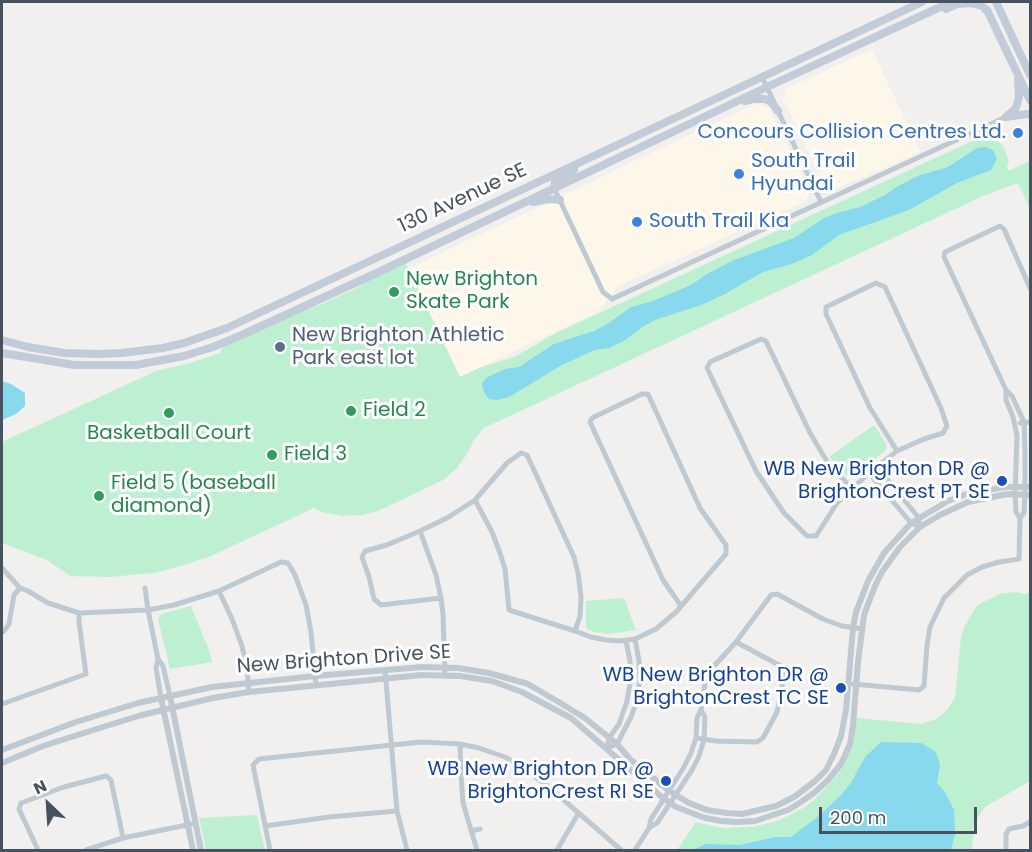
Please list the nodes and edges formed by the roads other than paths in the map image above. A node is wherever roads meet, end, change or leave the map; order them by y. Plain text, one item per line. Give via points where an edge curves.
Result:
1 (922, 2) edge
2 (951, 2) edge
3 (983, 2) edge
4 (996, 2) edge
5 (1001, 2) edge
6 (988, 12) junction
7 (1002, 15) junction
8 (884, 34) junction
9 (1030, 75) edge
10 (1018, 76) junction
11 (762, 77) junction
12 (767, 87) junction
13 (1030, 100) edge
14 (729, 105) junction
15 (778, 111) junction
16 (1030, 116) edge
17 (1006, 117) junction
18 (640, 134) junction
19 (524, 188) junction
20 (554, 188) junction
21 (560, 200) junction
22 (821, 202) junction
23 (519, 204) junction
24 (1030, 288) edge
25 (284, 301) junction
26 (2, 340) edge
27 (179, 344) junction
28 (204, 350) junction
29 (2, 353) edge
30 (1006, 390) junction
31 (1027, 422) edge
32 (1016, 424) junction
33 (897, 452) junction
34 (877, 467) junction
35 (869, 473) junction
36 (1016, 486) junction
37 (1028, 487) edge
38 (852, 489) junction
39 (1015, 494) junction
40 (1028, 495) edge
41 (476, 501) junction
42 (919, 518) junction
43 (1020, 518) junction
44 (911, 523) junction
45 (920, 527) junction
46 (420, 531) junction
47 (2, 568) edge
48 (20, 588) junction
49 (145, 588) dead end
50 (219, 591) junction
51 (441, 598) junction
52 (681, 606) junction
53 (148, 610) junction
54 (79, 613) junction
55 (853, 628) junction
56 (862, 629) junction
57 (575, 631) junction
58 (2, 632) edge
59 (635, 639) junction
60 (626, 641) junction
61 (736, 642) junction
62 (158, 659) junction
63 (445, 667) junction
64 (385, 670) junction
65 (445, 675) junction
66 (315, 676) junction
67 (386, 679) junction
68 (248, 682) junction
69 (848, 684) junction
70 (857, 684) junction
71 (316, 685) junction
72 (249, 692) junction
73 (170, 696) junction
74 (161, 698) junction
75 (2, 704) edge
76 (172, 708) junction
77 (164, 710) junction
78 (701, 710) junction
79 (609, 738) junction
80 (696, 738) junction
81 (704, 740) junction
82 (460, 744) junction
83 (616, 744) junction
84 (392, 746) junction
85 (607, 748) junction
86 (2, 750) edge
87 (2, 763) edge
88 (668, 790) junction
89 (675, 795) junction
90 (663, 798) junction
91 (670, 803) junction
92 (397, 811) junction
93 (578, 814) junction
94 (1030, 822) edge
95 (196, 824) junction
96 (188, 825) junction
97 (266, 826) junction
98 (649, 828) junction
99 (480, 829) dead end
100 (471, 831) junction
101 (123, 838) junction
102 (38, 850) edge
103 (86, 850) edge
104 (193, 850) edge
105 (201, 850) edge
106 (270, 850) edge
107 (407, 850) edge
108 (477, 850) edge
109 (557, 850) edge
110 (621, 850) edge
111 (635, 850) edge
112 (1006, 850) edge

1 - 11 main road, 130 Avenue SE
2 - 8 main road, 130 Avenue SE
3 - 6 main road
4 - 7 main road
5 - 7 main road
6 - 8 main road, 130 Avenue SE via 976,3 957,4
6 - 10 main road
7 - 9 main road
8 - 12 main road, 130 Avenue SE
10 - 13 main road
10 - 17 main road via 1016,108
11 - 12 street
11 - 18 main road, 130 Avenue SE
12 - 14 main road, 130 Avenue SE
12 - 15 street
14 - 15 main road via 759,98 771,102
14 - 20 main road, 130 Avenue SE
15 - 22 street
16 - 17 main road
17 - 22 street
18 - 19 main road, 130 Avenue SE
18 - 20 main road via 563,176
19 - 20 main road
19 - 25 main road, 130 Avenue SE
20 - 21 street
20 - 23 main road, 130 Avenue SE
21 - 22 street via 603,292 612,299
21 - 23 main road
23 - 28 main road, 130 Avenue SE
24 - 30 street via 1000,226 945,252
25 - 27 main road, 130 Avenue SE via 227,328
25 - 28 main road via 259,318 206,342
26 - 27 main road, 130 Avenue SE via 64,353 100,354
27 - 28 main road
28 - 29 main road, 130 Avenue SE via 136,365 74,365
30 - 31 street
30 - 32 street
31 - 32 street
31 - 37 street
32 - 36 street
33 - 33 street via 943,432 947,426 885,287 876,283 826,307 826,314 870,408
33 - 34 street
34 - 35 street
34 - 42 street
35 - 38 street
35 - 44 street
36 - 37 street, New Brighton Drive SE
36 - 39 street
36 - 42 street, New Brighton Drive SE via 948,501
37 - 40 street
38 - 38 street via 837,503 816,536 807,536 784,513 756,471 707,368 710,362 761,339 766,341 810,433 828,463
39 - 40 street, New Brighton Drive SE
39 - 43 street
39 - 45 street, New Brighton Drive SE via 968,502
40 - 43 street
41 - 46 street
41 - 57 street via 505,569 509,610
41 - 57 street via 507,463 521,453 527,455 574,557 581,597
42 - 44 street, New Brighton Drive SE
42 - 45 street
43 - 70 street via 1019,559 982,567 944,598 930,627 924,686 919,690
44 - 45 street
44 - 55 street, New Brighton Drive SE via 875,568
45 - 56 street, New Brighton Drive SE via 882,572 869,599
46 - 51 street
46 - 51 street via 365,551 362,557 374,599 381,605
47 - 48 street
48 - 54 street
48 - 58 street via 14,595 9,624
49 - 53 street
50 - 53 street
50 - 66 street via 281,562 288,563 306,605
50 - 68 street via 242,646
51 - 63 street
52 - 52 street via 726,554 726,545 700,508 648,394 642,394 590,422 663,580
52 - 59 street via 656,628
53 - 54 street
53 - 62 street
54 - 75 street via 86,674
55 - 56 street
55 - 61 street via 823,619 777,594 771,595
55 - 69 street, New Brighton Drive SE
56 - 70 street, New Brighton Drive SE
57 - 60 street via 591,638
59 - 60 street
59 - 83 street via 640,679 637,700
60 - 79 street via 631,678 619,724
61 - 78 street via 715,665 705,684
61 - 81 street via 783,669 777,712 757,742
62 - 73 street
62 - 74 street
63 - 64 street, New Brighton Drive SE
63 - 65 street
63 - 79 street, New Brighton Drive SE via 528,684 585,718
64 - 66 street, New Brighton Drive SE
64 - 67 street
65 - 67 street, New Brighton Drive SE
65 - 85 street, New Brighton Drive SE via 492,681 522,692 571,718
66 - 68 street, New Brighton Drive SE
66 - 71 street
67 - 71 street, New Brighton Drive SE
67 - 84 street
68 - 72 street
68 - 73 street, New Brighton Drive SE
69 - 70 street
69 - 89 street, New Brighton Drive SE via 841,736 834,754 826,770 794,797 742,814 707,810
70 - 91 street, New Brighton Drive SE via 850,744 841,764 801,802 755,821 737,822 705,818
71 - 72 street, New Brighton Drive SE
72 - 76 street, New Brighton Drive SE
73 - 74 street, New Brighton Drive SE
73 - 76 street
74 - 77 street
74 - 86 street, New Brighton Drive SE via 76,722
76 - 77 street, New Brighton Drive SE
76 - 95 street
77 - 87 street, New Brighton Drive SE via 43,746
77 - 96 street
78 - 80 street
78 - 81 street via 705,717
79 - 83 street, New Brighton Drive SE
79 - 85 street
80 - 81 street
80 - 88 street via 684,767
81 - 89 street via 692,770
82 - 84 street via 421,742
82 - 93 street via 505,757 550,788
82 - 100 street via 463,803
83 - 85 street
83 - 88 street, New Brighton Drive SE
84 - 92 street
84 - 97 street via 259,759 253,765
85 - 90 street, New Brighton Drive SE
88 - 89 street, New Brighton Drive SE
88 - 90 street
89 - 91 street
90 - 91 street, New Brighton Drive SE
90 - 98 street
91 - 98 street
92 - 97 street
92 - 107 street
93 - 109 street
93 - 110 street
94 - 112 street via 1010,829
95 - 96 street
95 - 105 street
96 - 101 street
96 - 104 street
97 - 106 street
98 - 111 street
99 - 100 street
100 - 108 street
101 - 102 street via 111,780 106,776 21,803
101 - 103 street

